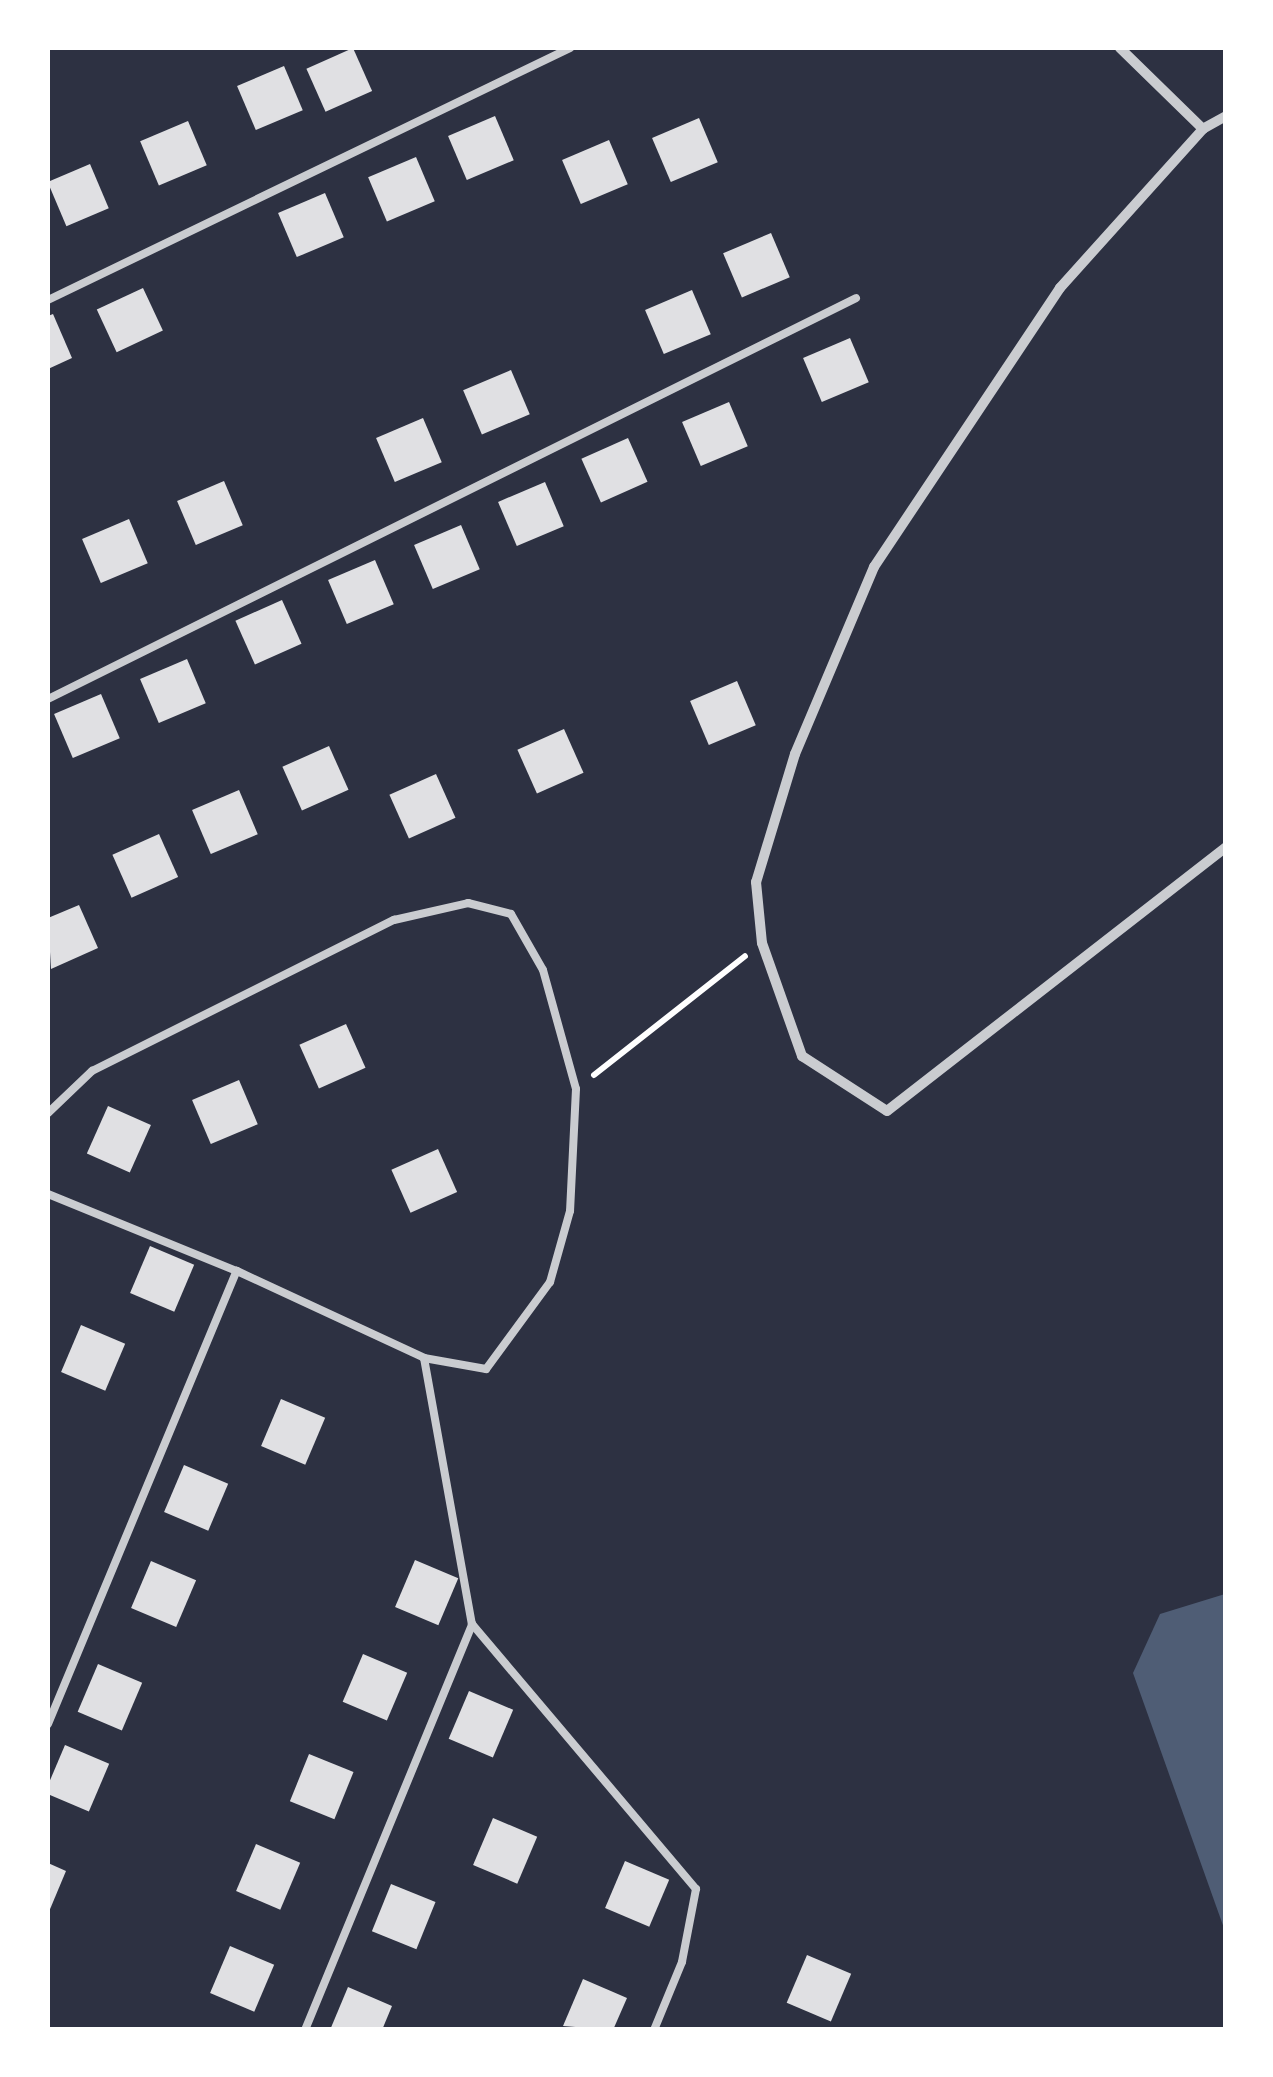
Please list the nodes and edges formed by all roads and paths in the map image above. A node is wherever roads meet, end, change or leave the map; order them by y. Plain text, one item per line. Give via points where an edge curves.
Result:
1 (570, 48) edge
2 (1120, 48) edge
3 (1226, 116) edge
4 (1203, 129) junction
5 (856, 298) dead end
6 (48, 300) edge
7 (48, 699) edge
8 (1226, 846) edge
9 (762, 943) junction
10 (576, 1090) junction
11 (48, 1112) edge
12 (48, 1194) edge
13 (238, 1271) junction
14 (424, 1358) junction
15 (472, 1624) junction
16 (48, 1724) edge
17 (305, 2030) edge
18 (654, 2030) edge

1 - 6 lane
2 - 4 street
3 - 4 street
4 - 9 street via 1060,288 874,566 795,754 756,882
5 - 7 lane
8 - 9 street via 887,1112 802,1056
9 - 10 path
10 - 11 lane via 543,970 511,914 468,903 394,920 193,1018 92,1072
10 - 14 lane via 570,1211 550,1282 486,1369
12 - 13 lane
13 - 14 lane
13 - 16 lane
14 - 15 lane
15 - 17 lane
15 - 18 lane via 696,1889 682,1962

